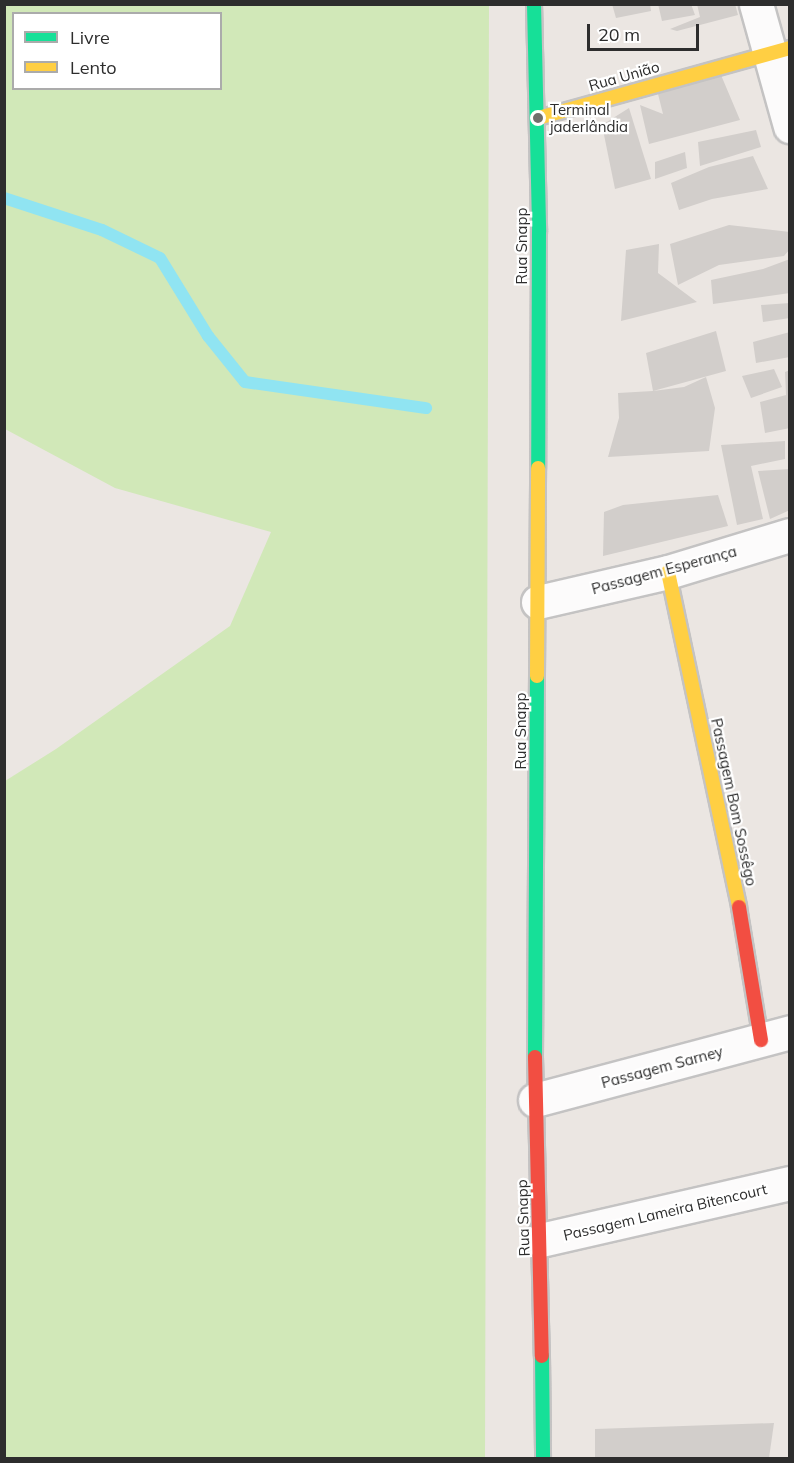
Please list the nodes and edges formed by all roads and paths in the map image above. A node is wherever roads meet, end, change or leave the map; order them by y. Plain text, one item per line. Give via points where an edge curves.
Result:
1 (534, 4) edge
2 (756, 4) edge
3 (780, 50) edge
4 (538, 118) junction
5 (789, 126) edge
6 (789, 535) edge
7 (668, 572) junction
8 (538, 602) junction
9 (775, 1036) edge
10 (535, 1101) junction
11 (789, 1184) edge
12 (541, 1240) junction
13 (543, 1458) edge

1 - 4 main road, Rua Snapp
2 - 3 street
3 - 4 main road, Rua União
3 - 5 street
4 - 8 main road, Rua Snapp
6 - 7 street, Passagem Esperança
7 - 8 street, Passagem Esperança
7 - 9 main road, Passagem Bom Sossêgo via 735,882
8 - 10 main road, Rua Snapp
9 - 10 street, Passagem Sarney
10 - 12 main road, Rua Snapp
11 - 12 street, Passagem Lameira Bitencourt
12 - 13 main road, Rua Snapp

